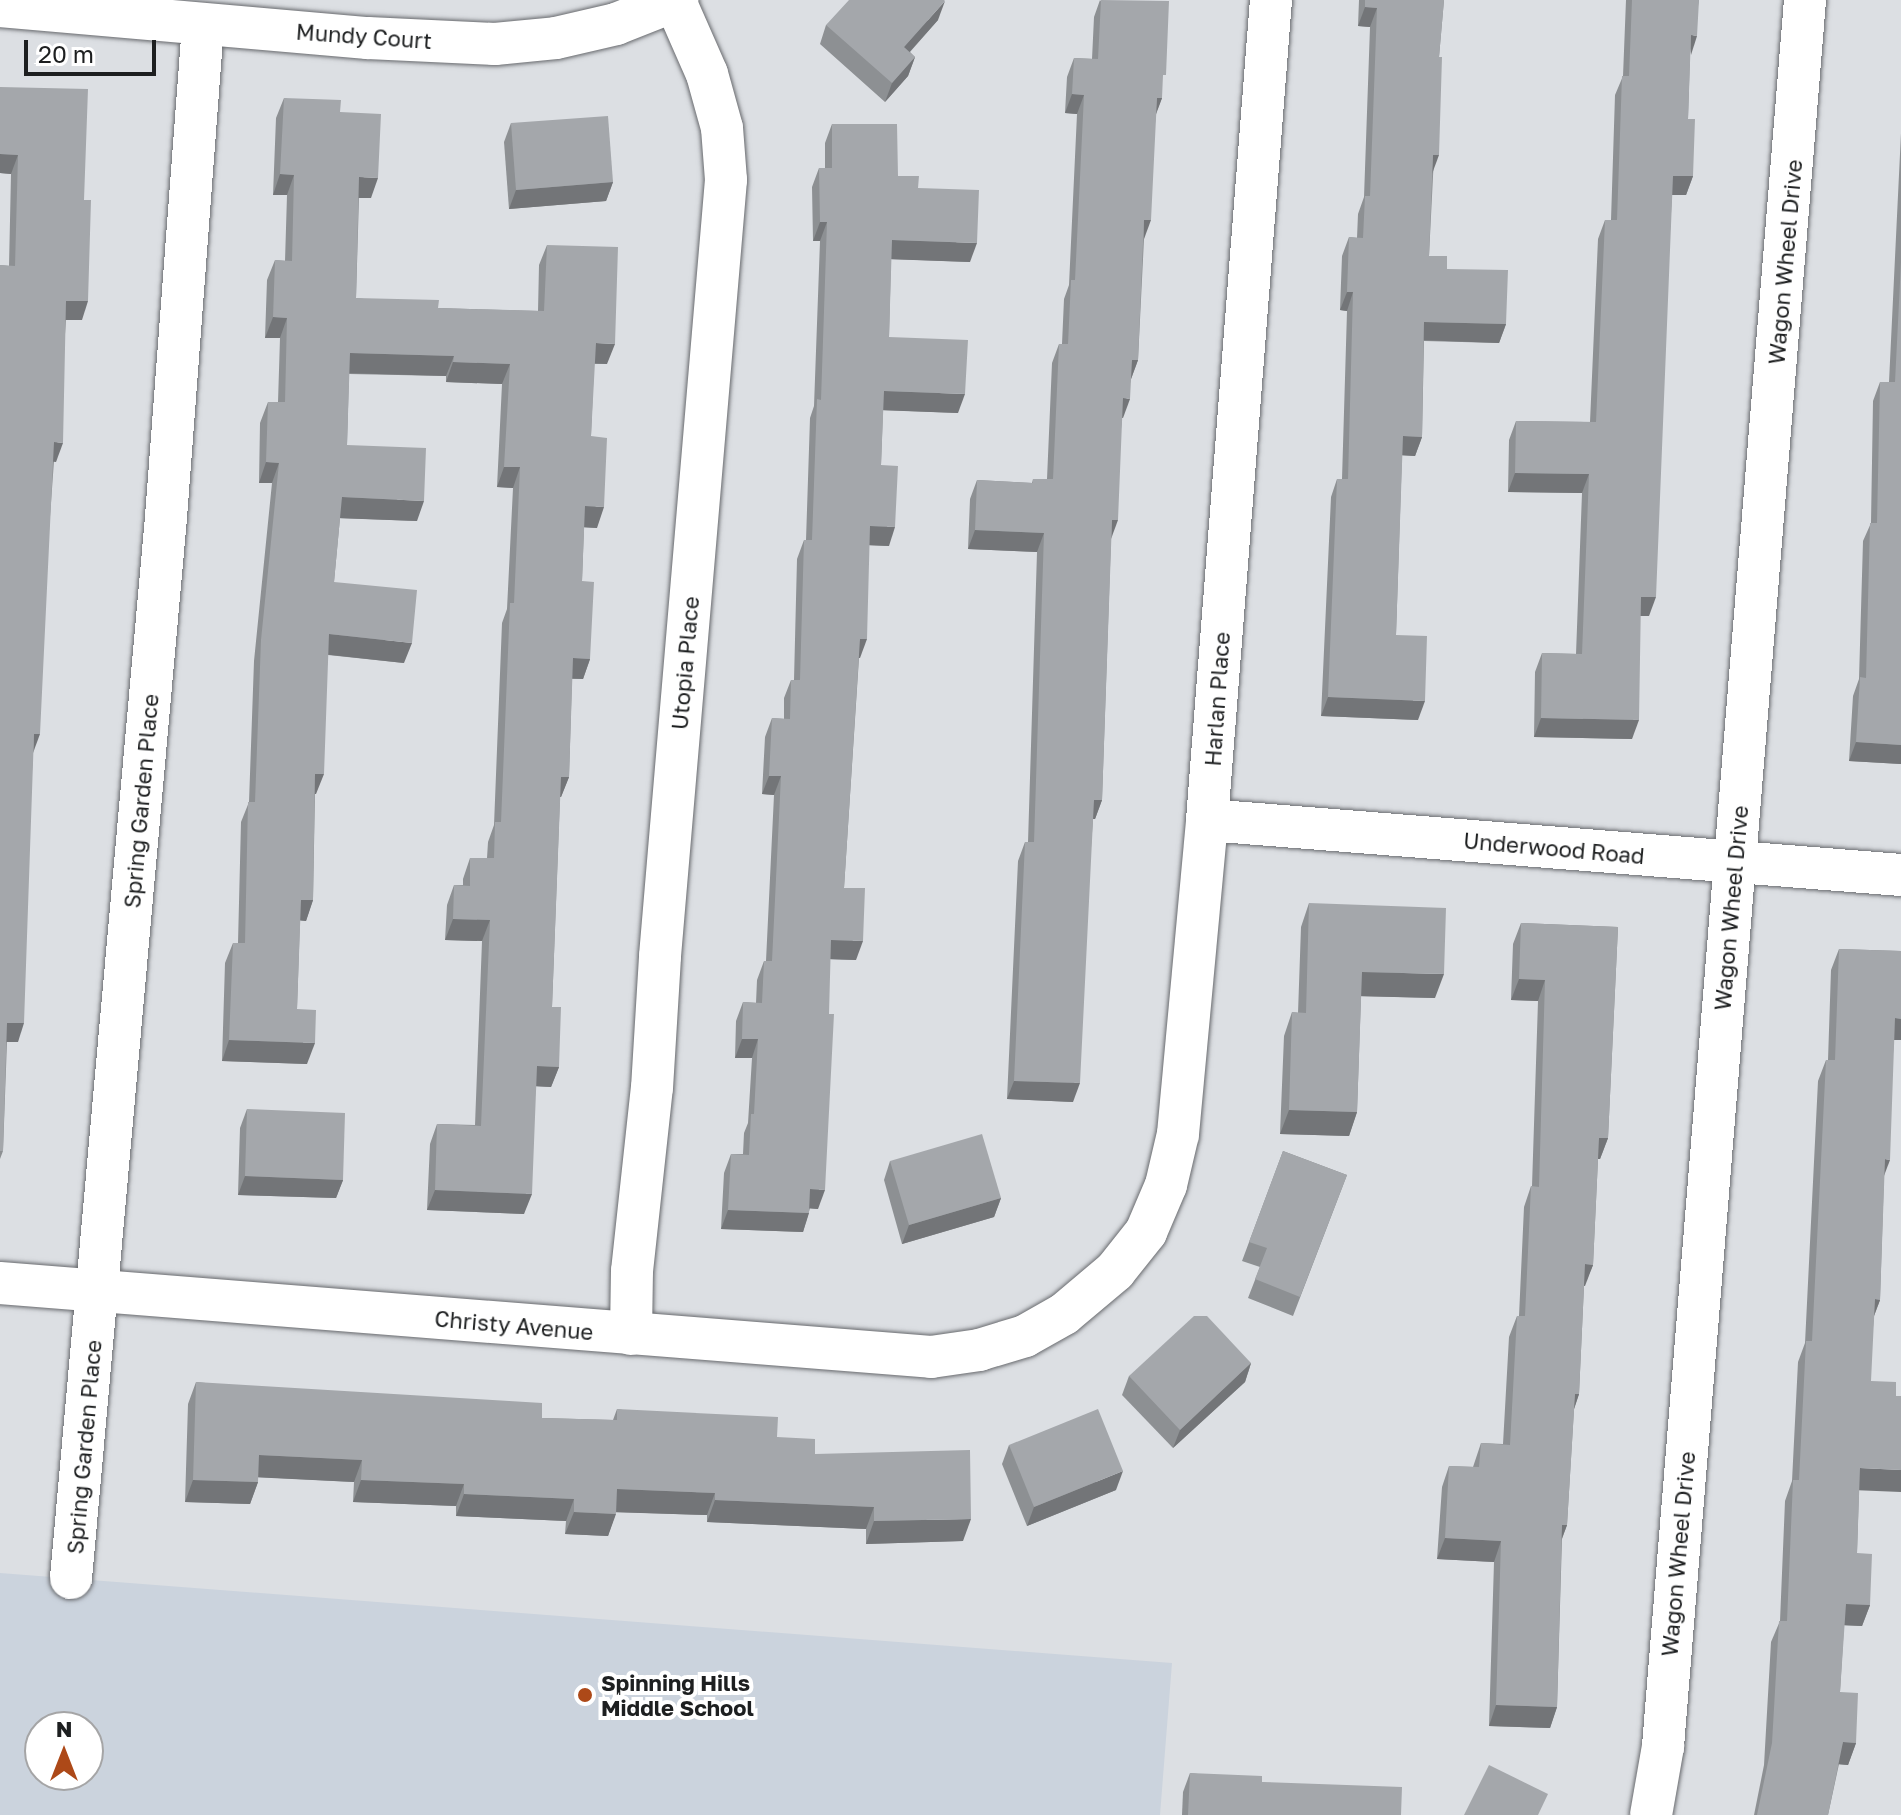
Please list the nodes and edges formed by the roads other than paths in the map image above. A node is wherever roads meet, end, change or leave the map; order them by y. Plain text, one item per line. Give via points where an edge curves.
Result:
1 (676, 0) edge
2 (1271, 0) edge
3 (1805, 0) edge
4 (0, 6) edge
5 (203, 24) junction
6 (1207, 820) junction
7 (1735, 862) junction
8 (1901, 875) edge
9 (0, 1283) edge
10 (99, 1292) junction
11 (631, 1334) junction
12 (1025, 1336) joint
13 (71, 1578) dead end
14 (1651, 1815) edge

1 - 5 street, Mundy Court via 616,24 556,38 495,44
1 - 11 street, Utopia Place via 707,74 722,128 726,180 652,1088 632,1271
2 - 6 street, Harlan Place
3 - 7 street, Wagon Wheel Drive
4 - 5 street, Mundy Court
5 - 10 street, Spring Garden Place
6 - 7 street, Underwood Road
6 - 12 street, Harlan Place via 1178,1134 1166,1185 1146,1232 1115,1271 1064,1314
7 - 8 street, Underwood Road
7 - 14 street, Wagon Wheel Drive via 1664,1730
9 - 10 street, Christy Avenue
10 - 11 street, Christy Avenue
10 - 13 street, Spring Garden Place
11 - 12 street, Christy Avenue via 931,1357

